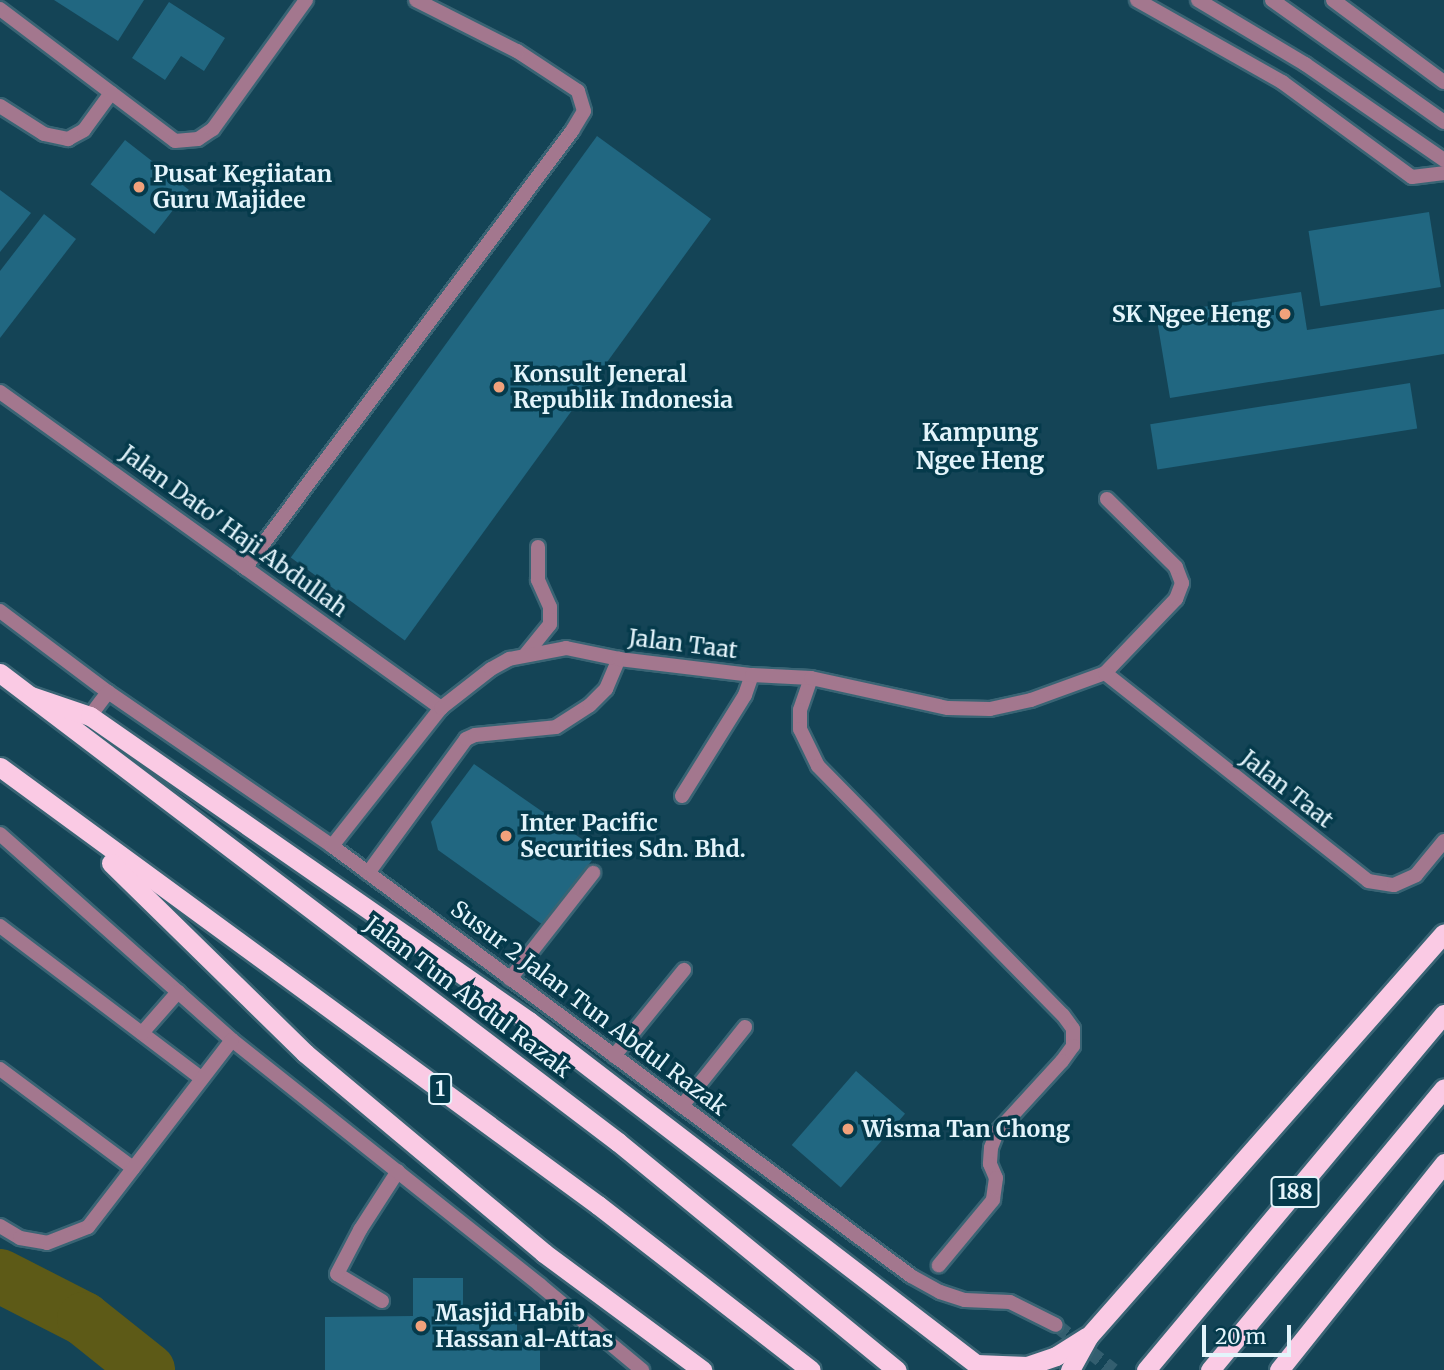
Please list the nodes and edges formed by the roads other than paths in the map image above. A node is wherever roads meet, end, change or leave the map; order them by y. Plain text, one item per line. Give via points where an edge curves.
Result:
1 (306, 0) edge
2 (416, 0) edge
3 (1137, 0) edge
4 (1198, 0) edge
5 (1272, 0) edge
6 (1332, 0) edge
7 (0, 9) edge
8 (1444, 82) edge
9 (111, 93) junction
10 (0, 106) edge
11 (1444, 122) edge
12 (1444, 160) edge
13 (1444, 173) edge
14 (0, 392) edge
15 (1107, 499) dead end
16 (538, 547) dead end
17 (245, 568) junction
18 (0, 611) edge
19 (526, 654) junction
20 (619, 659) junction
21 (0, 673) edge
22 (1105, 673) junction
23 (752, 675) junction
24 (811, 678) junction
25 (108, 692) junction
26 (31, 696) junction
27 (441, 708) junction
28 (90, 716) junction
29 (0, 767) edge
30 (682, 796) dead end
31 (63, 816) junction
32 (0, 834) edge
33 (1444, 841) edge
34 (332, 846) junction
35 (369, 873) junction
36 (593, 873) dead end
37 (0, 926) edge
38 (1444, 933) edge
39 (684, 970) dead end
40 (510, 979) junction
41 (178, 992) junction
42 (1444, 1014) edge
43 (745, 1027) dead end
44 (142, 1033) junction
45 (232, 1040) junction
46 (614, 1056) junction
47 (0, 1069) edge
48 (202, 1079) junction
49 (1444, 1088) edge
50 (682, 1106) junction
51 (1444, 1163) edge
52 (133, 1168) junction
53 (398, 1171) junction
54 (0, 1226) edge
55 (939, 1265) dead end
56 (382, 1301) dead end
57 (1056, 1325) tunnel mouth
58 (1088, 1337) junction
59 (978, 1367) edge
60 (642, 1370) edge
61 (702, 1370) edge
62 (811, 1370) edge
63 (897, 1370) edge
64 (1070, 1370) edge
65 (1146, 1370) edge
66 (1210, 1370) edge
67 (1279, 1370) edge

1 - 9 street via 213,129 198,139 175,141
2 - 17 street via 517,51 578,91 584,111
3 - 13 street via 1282,82 1412,177
4 - 12 street via 1305,64
5 - 11 street
6 - 8 street
7 - 9 street
9 - 10 street via 84,130 68,139 44,135
14 - 17 street, Jalan Dato' Haji Abdullah
15 - 22 street, Jalan Taat via 1176,567 1182,583 1176,599
16 - 19 street via 538,580 550,607 550,624
17 - 27 street, Jalan Dato' Haji Abdullah
18 - 25 street, Susur 2 Jalan Tun Abdul Razak
19 - 20 street, Jalan Taat via 566,648
19 - 27 street, Jalan Taat via 491,669
20 - 23 street, Jalan Taat
20 - 35 street via 606,689 556,727 466,739
21 - 26 highway, Jalan Tun Abdul Razak
22 - 24 street, Jalan Taat via 1031,700 990,709 948,708
22 - 33 street, Jalan Taat via 1368,881 1394,886 1416,875
23 - 24 street, Jalan Taat
23 - 30 street via 745,695
24 - 55 street via 800,710 800,729 818,766 1073,1029 1073,1046 998,1132 990,1149 996,1178 993,1200
25 - 28 street
25 - 34 street, Susur 2 Jalan Tun Abdul Razak
26 - 28 highway
26 - 63 highway, Jalan Tun Abdul Razak via 618,1142
27 - 34 street, Jalan Taat
28 - 59 highway via 529,1021
29 - 31 highway, 1
31 - 61 highway via 305,1053 544,1253
31 - 62 highway, 1 via 598,1205
32 - 41 street
34 - 35 street, Susur 2 Jalan Tun Abdul Razak
35 - 40 street, Susur 2 Jalan Tun Abdul Razak
36 - 40 street
37 - 44 street
38 - 58 highway
39 - 46 street
40 - 46 street, Susur 2 Jalan Tun Abdul Razak
41 - 44 street
41 - 45 street
42 - 65 highway, 188
43 - 50 street
44 - 48 street
45 - 48 street
45 - 53 street
46 - 50 street, Susur 2 Jalan Tun Abdul Razak
47 - 52 street
48 - 52 street
49 - 66 highway, 188
50 - 57 street, Susur 2 Jalan Tun Abdul Razak via 911,1276 965,1300 1010,1302
51 - 67 highway
52 - 54 street via 88,1227 47,1243 20,1238
53 - 56 street via 337,1273
53 - 60 street
58 - 59 highway via 1027,1366
58 - 64 highway

